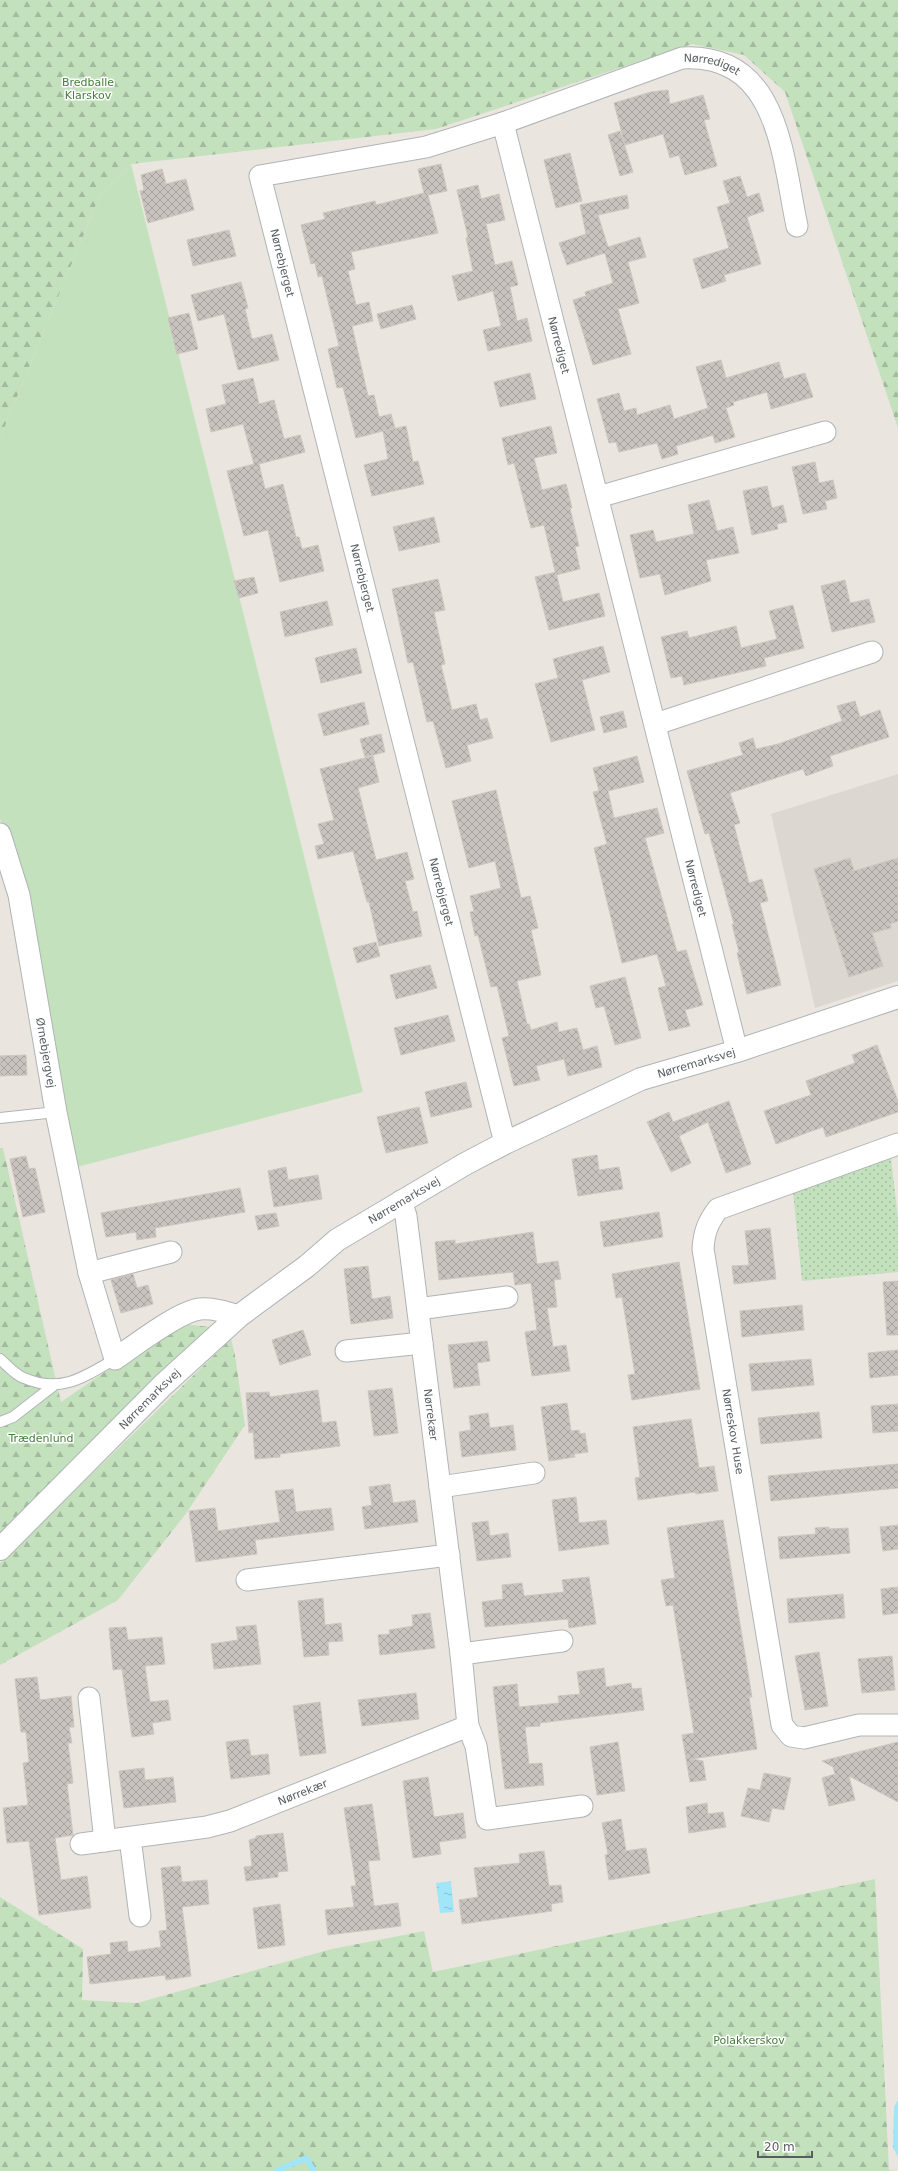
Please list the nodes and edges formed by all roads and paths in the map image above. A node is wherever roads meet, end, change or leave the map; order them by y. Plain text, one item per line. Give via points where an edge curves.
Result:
1 (503, 123) junction
2 (426, 148) joint
3 (797, 226) dead end
4 (825, 432) dead end
5 (598, 497) junction
6 (872, 652) dead end
7 (656, 724) junction
8 (0, 834) edge
9 (898, 997) edge
10 (737, 1051) junction
11 (56, 1112) junction
12 (0, 1118) edge
13 (505, 1143) junction
14 (898, 1144) edge
15 (401, 1201) junction
16 (171, 1252) dead end
17 (89, 1273) junction
18 (507, 1297) dead end
19 (418, 1309) junction
20 (239, 1316) junction
21 (422, 1343) junction
22 (346, 1351) dead end
23 (0, 1358) edge
24 (115, 1359) junction
25 (53, 1386) junction
26 (0, 1422) edge
27 (534, 1473) dead end
28 (440, 1487) junction
29 (0, 1549) edge
30 (449, 1555) junction
31 (247, 1580) dead end
32 (562, 1640) dead end
33 (461, 1654) junction
34 (89, 1698) dead end
35 (898, 1725) edge
36 (468, 1726) junction
37 (582, 1806) dead end
38 (130, 1838) junction
39 (105, 1841) junction
40 (81, 1844) dead end
41 (140, 1916) dead end

1 - 2 street, Nørrediget
1 - 3 street, Nørrediget via 682,58 702,57 723,64 744,76 758,90 774,120
1 - 5 street, Nørrediget
2 - 13 street, Nørrebjerget via 260,176
4 - 5 street
5 - 7 street, Nørrediget
6 - 7 street
7 - 10 street, Nørrediget
8 - 11 street, Ørnebjergvej via 19,895
9 - 10 street, Nørremarksvej
10 - 13 street, Nørremarksvej via 642,1079
11 - 12 lane
11 - 17 street, Ørnebjergvej
13 - 15 street, Nørremarksvej
14 - 35 street, Nørreskov Huse via 718,1209 709,1220 704,1233 703,1249 782,1725 792,1736 804,1738 859,1725
15 - 19 street, Nørrekær via 406,1216
15 - 20 street, Nørremarksvej via 337,1240 307,1266
16 - 17 street
17 - 24 street, Ørnebjergvej
18 - 19 street
19 - 21 street, Nørrekær
20 - 24 street via 214,1309 198,1309 182,1314
20 - 29 street, Nørremarksvej via 164,1385
21 - 22 street
21 - 28 street, Nørrekær
23 - 25 lane via 22,1378
24 - 25 lane via 78,1381
25 - 26 lane via 13,1417
27 - 28 street
28 - 30 street, Nørrekær
30 - 31 street
30 - 33 street, Nørrekær
32 - 33 street
33 - 36 street, Nørrekær
34 - 39 street
36 - 37 street, Nørrekær via 476,1746 487,1819
36 - 38 street, Nørrekær via 230,1820 207,1827
38 - 39 street, Nørrekær
38 - 41 street
39 - 40 street, Nørrekær

